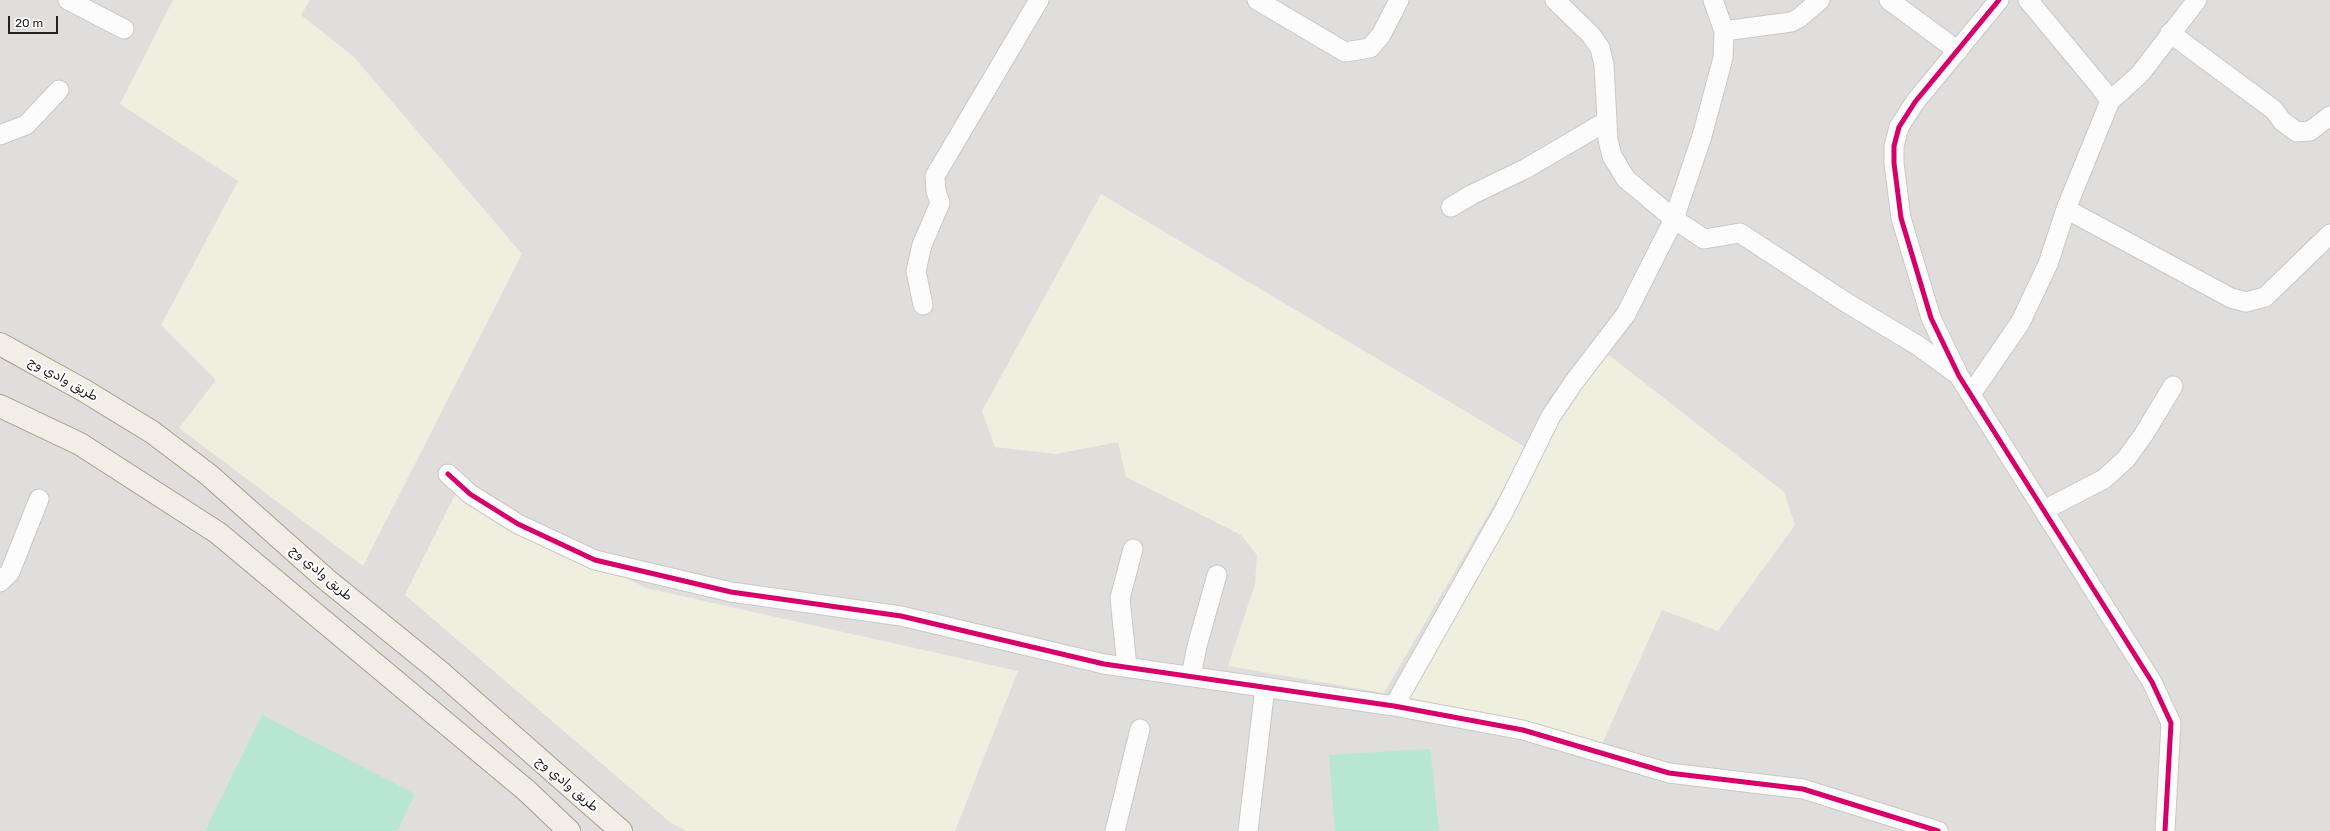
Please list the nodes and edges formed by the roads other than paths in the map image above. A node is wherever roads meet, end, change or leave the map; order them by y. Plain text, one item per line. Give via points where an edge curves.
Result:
1 (68, 0) edge
2 (1039, 0) edge
3 (1257, 0) edge
4 (1399, 0) edge
5 (1555, 0) edge
6 (1714, 0) edge
7 (1820, 0) edge
8 (1889, 0) edge
9 (1999, 0) edge
10 (2028, 0) edge
11 (2197, 0) edge
12 (124, 29) dead end
13 (1724, 31) junction
14 (2170, 33) junction
15 (1958, 51) junction
16 (59, 90) dead end
17 (2110, 101) junction
18 (2330, 116) edge
19 (1607, 121) junction
20 (0, 135) edge
21 (1451, 207) dead end
22 (2066, 209) junction
23 (1674, 219) junction
24 (2330, 234) edge
25 (923, 305) dead end
26 (0, 344) edge
27 (1960, 376) junction
28 (2173, 386) dead end
29 (1971, 394) junction
30 (0, 406) edge
31 (448, 474) dead end
32 (39, 499) dead end
33 (2044, 510) junction
34 (1133, 548) dead end
35 (1217, 575) dead end
36 (0, 582) edge
37 (1127, 667) junction
38 (1191, 676) junction
39 (1265, 687) junction
40 (1394, 706) junction
41 (1140, 729) dead end
42 (569, 831) edge
43 (621, 831) edge
44 (1115, 831) edge
45 (1248, 831) edge
46 (1938, 831) edge
47 (2165, 831) edge

1 - 12 street
2 - 25 street via 935,176 940,203 922,244 916,271
3 - 4 street via 1345,52 1370,48
5 - 19 street via 1591,35 1600,48 1604,65
6 - 13 street
7 - 13 street via 1791,22
8 - 15 street
9 - 15 street
10 - 17 street
11 - 14 street
13 - 23 street via 1723,58 1702,136
14 - 17 street via 2140,74
14 - 18 street via 2274,110 2282,121 2297,132 2310,130
15 - 27 street via 1915,102 1899,127 1894,146 1894,163 1901,218 1931,318
16 - 20 street via 26,125
17 - 22 street
19 - 21 street via 1525,169
19 - 23 street via 1612,156 1626,179
22 - 24 street via 2231,298 2246,302 2265,297
22 - 29 street via 2048,264 2020,323
23 - 27 street via 1704,239 1740,233 1917,345
23 - 40 street via 1626,314 1551,416 1504,511
26 - 43 main road, طريق وادي وج via 152,432 210,475 327,580 440,671
27 - 29 street
28 - 33 street via 2126,459 2104,479
29 - 33 street
30 - 42 main road via 80,444 218,533 527,791
31 - 37 street via 470,494 518,524 595,560 731,592 901,616 1104,664
32 - 36 street via 10,572
33 - 47 street via 2152,682 2171,723
34 - 37 street via 1120,598
35 - 38 street
37 - 38 street
38 - 39 street
39 - 40 street
39 - 45 street
40 - 46 street via 1523,730 1670,773 1803,788
41 - 44 street

